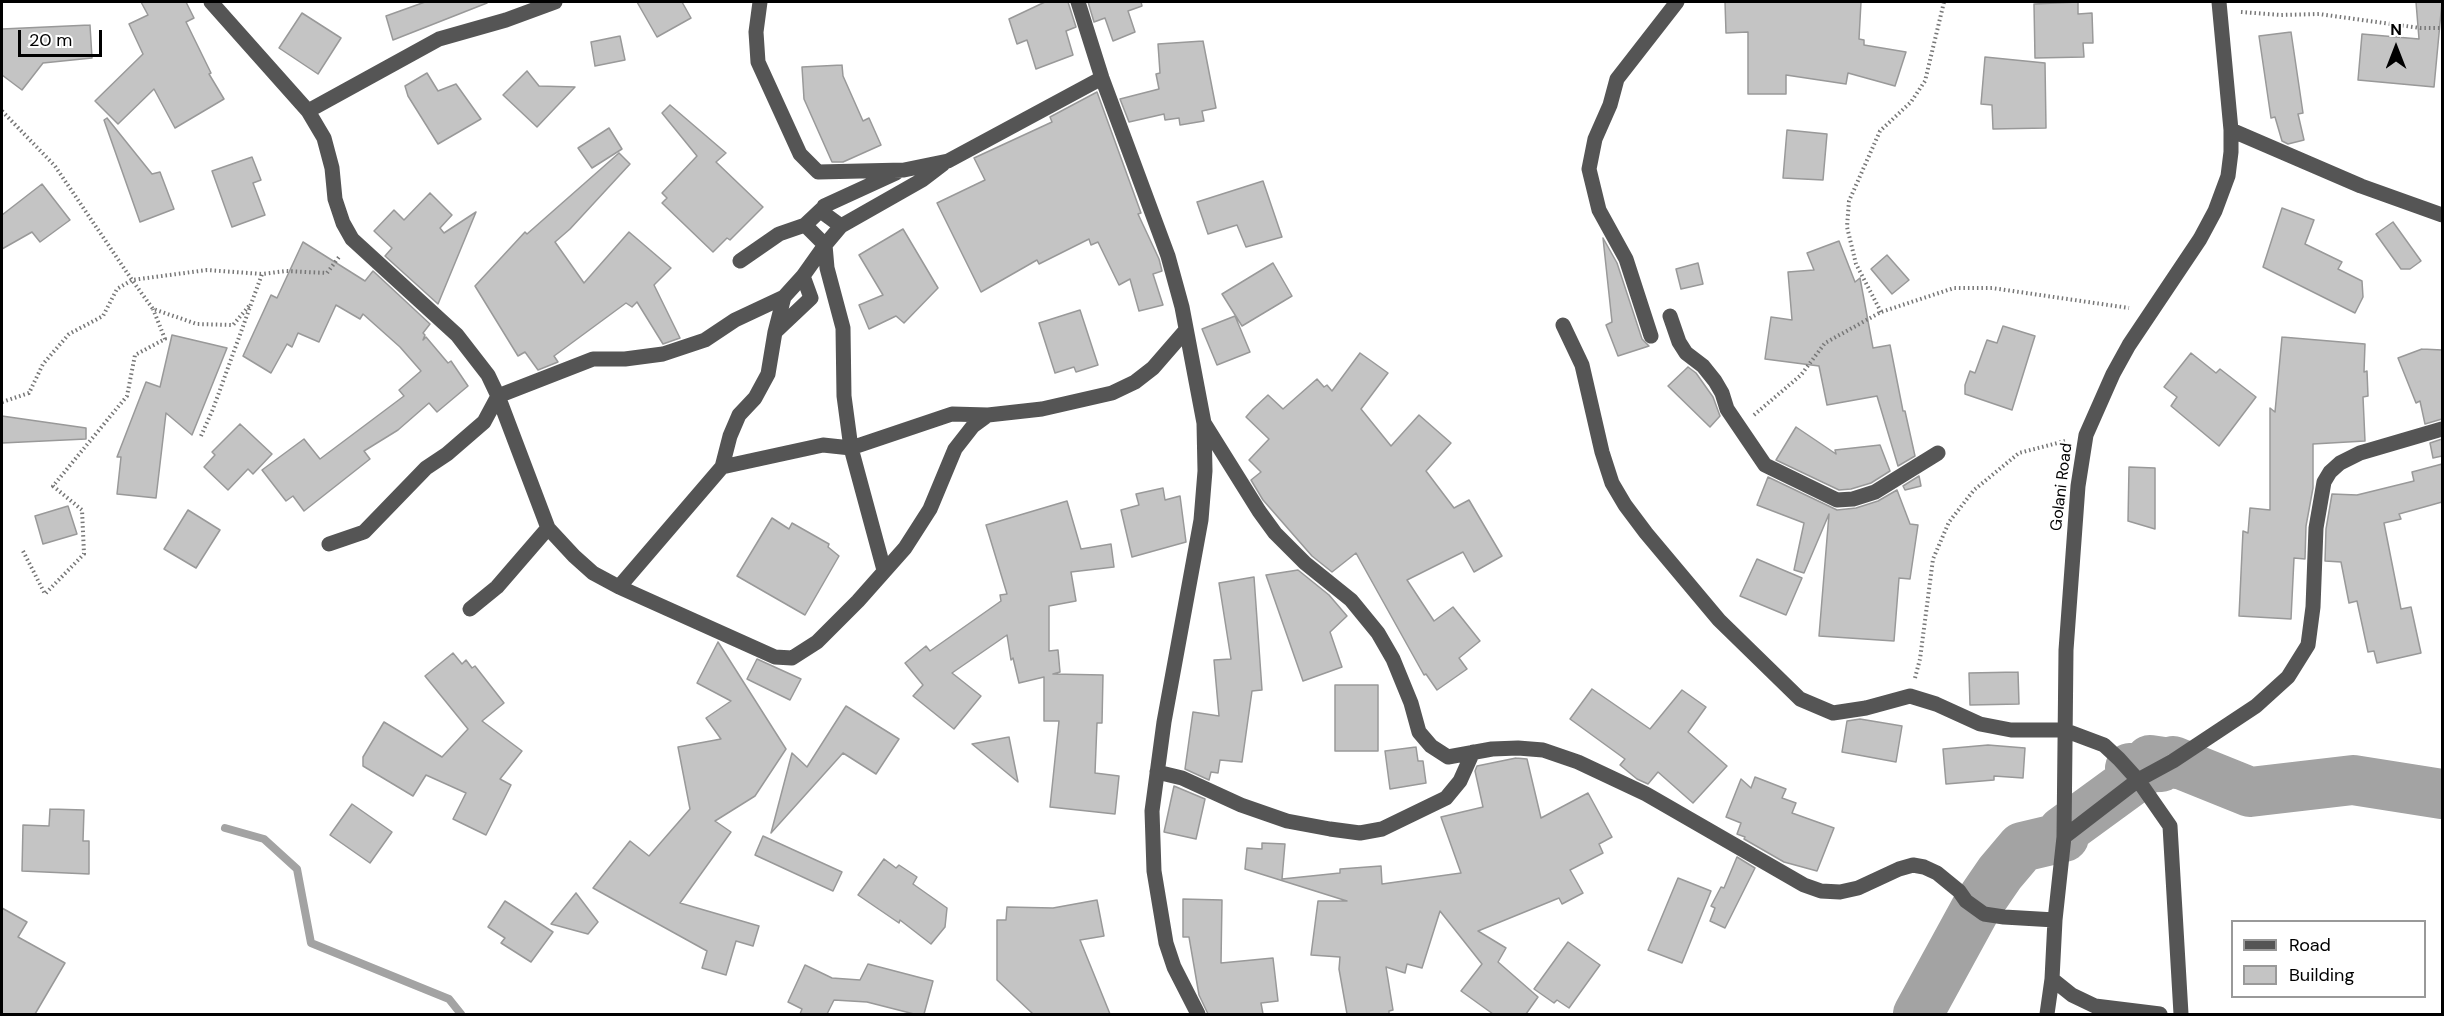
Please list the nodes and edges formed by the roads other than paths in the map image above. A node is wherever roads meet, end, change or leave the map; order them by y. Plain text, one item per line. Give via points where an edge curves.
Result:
1 (211, 2) edge
2 (555, 2) edge
3 (760, 2) edge
4 (1078, 2) edge
5 (1677, 2) edge
6 (2220, 6) edge
7 (1102, 78) junction
8 (308, 111) junction
9 (2231, 130) junction
10 (948, 161) junction
11 (904, 170) junction
12 (822, 209) junction
13 (2442, 215) edge
14 (805, 225) junction
15 (841, 226) junction
16 (825, 244) junction
17 (740, 261) dead end
18 (803, 276) junction
19 (784, 297) junction
20 (1670, 316) dead end
21 (1563, 325) dead end
22 (1186, 330) junction
23 (775, 332) junction
24 (1651, 336) dead end
25 (498, 396) junction
26 (988, 415) junction
27 (1204, 423) junction
28 (2442, 429) edge
29 (851, 448) junction
30 (1938, 453) dead end
31 (722, 467) junction
32 (548, 528) junction
33 (329, 544) dead end
34 (884, 570) junction
35 (619, 587) junction
36 (470, 609) dead end
37 (2064, 730) junction
38 (1473, 752) junction
39 (1157, 772) junction
40 (2139, 780) junction
41 (2064, 837) junction
42 (2055, 920) junction
43 (2052, 979) junction
44 (1198, 1014) edge
45 (2047, 1014) edge
46 (2160, 1014) edge
47 (2181, 1014) edge

1 - 8 street
2 - 8 street via 439,39
3 - 11 street via 758,62 800,154 818,172
4 - 7 street
5 - 24 street via 1617,79 1595,139 1589,169 1599,210 1626,259
6 - 9 street, Golani Road
7 - 10 street
7 - 22 street via 1168,256
8 - 25 street via 324,138 335,199 352,239 457,335 474,354
9 - 13 street via 2361,186
9 - 37 street, Golani Road via 2228,176 2215,211 2113,374 2086,435 2074,527
10 - 11 street
10 - 15 street
11 - 12 street
12 - 14 street
12 - 15 street
14 - 16 street
14 - 17 street via 779,234
15 - 16 street
16 - 18 street
16 - 29 street via 827,268 843,328 844,396
18 - 19 street
18 - 23 street via 811,298
19 - 23 street
19 - 25 street via 735,320 705,340 663,354 593,359
20 - 30 street via 1678,342 1714,381 1726,409 1765,465 1837,500 1867,495
21 - 37 street via 1582,365 1612,483 1646,533 1719,620 1800,699 1833,713 1910,696 1980,724 2011,730
22 - 26 street via 1153,368 1112,393 1042,409
22 - 27 street
23 - 31 street via 768,374 739,416
25 - 32 street
25 - 33 street via 484,422 426,468 364,532
26 - 29 street via 952,414
26 - 34 street via 961,439 930,509 912,538
27 - 38 street via 1275,533 1351,600 1378,633 1393,659 1419,732 1448,757
27 - 39 street via 1201,520
28 - 40 street via 2360,453 2330,472 2324,482 2316,528 2308,645 2288,677 2256,706
29 - 31 street via 823,445
29 - 34 street
31 - 35 street
32 - 35 street via 593,573
32 - 36 street via 497,587
34 - 35 street via 838,622 792,658 775,657
37 - 40 street via 2104,745
37 - 41 street, Golani Road
38 - 39 street via 1460,781 1446,798 1382,830 1360,833 1287,821 1182,778
38 - 42 street via 1543,750 1578,762 1646,794 1821,891 1858,888 1899,869 1924,867 1937,873 1984,914
39 - 44 street via 1152,811 1159,909 1174,967
40 - 41 street
40 - 47 street via 2170,826
41 - 42 street, Golani Road
42 - 43 street, Golani Road
43 - 45 street, Golani Road
43 - 46 street via 2095,1006

